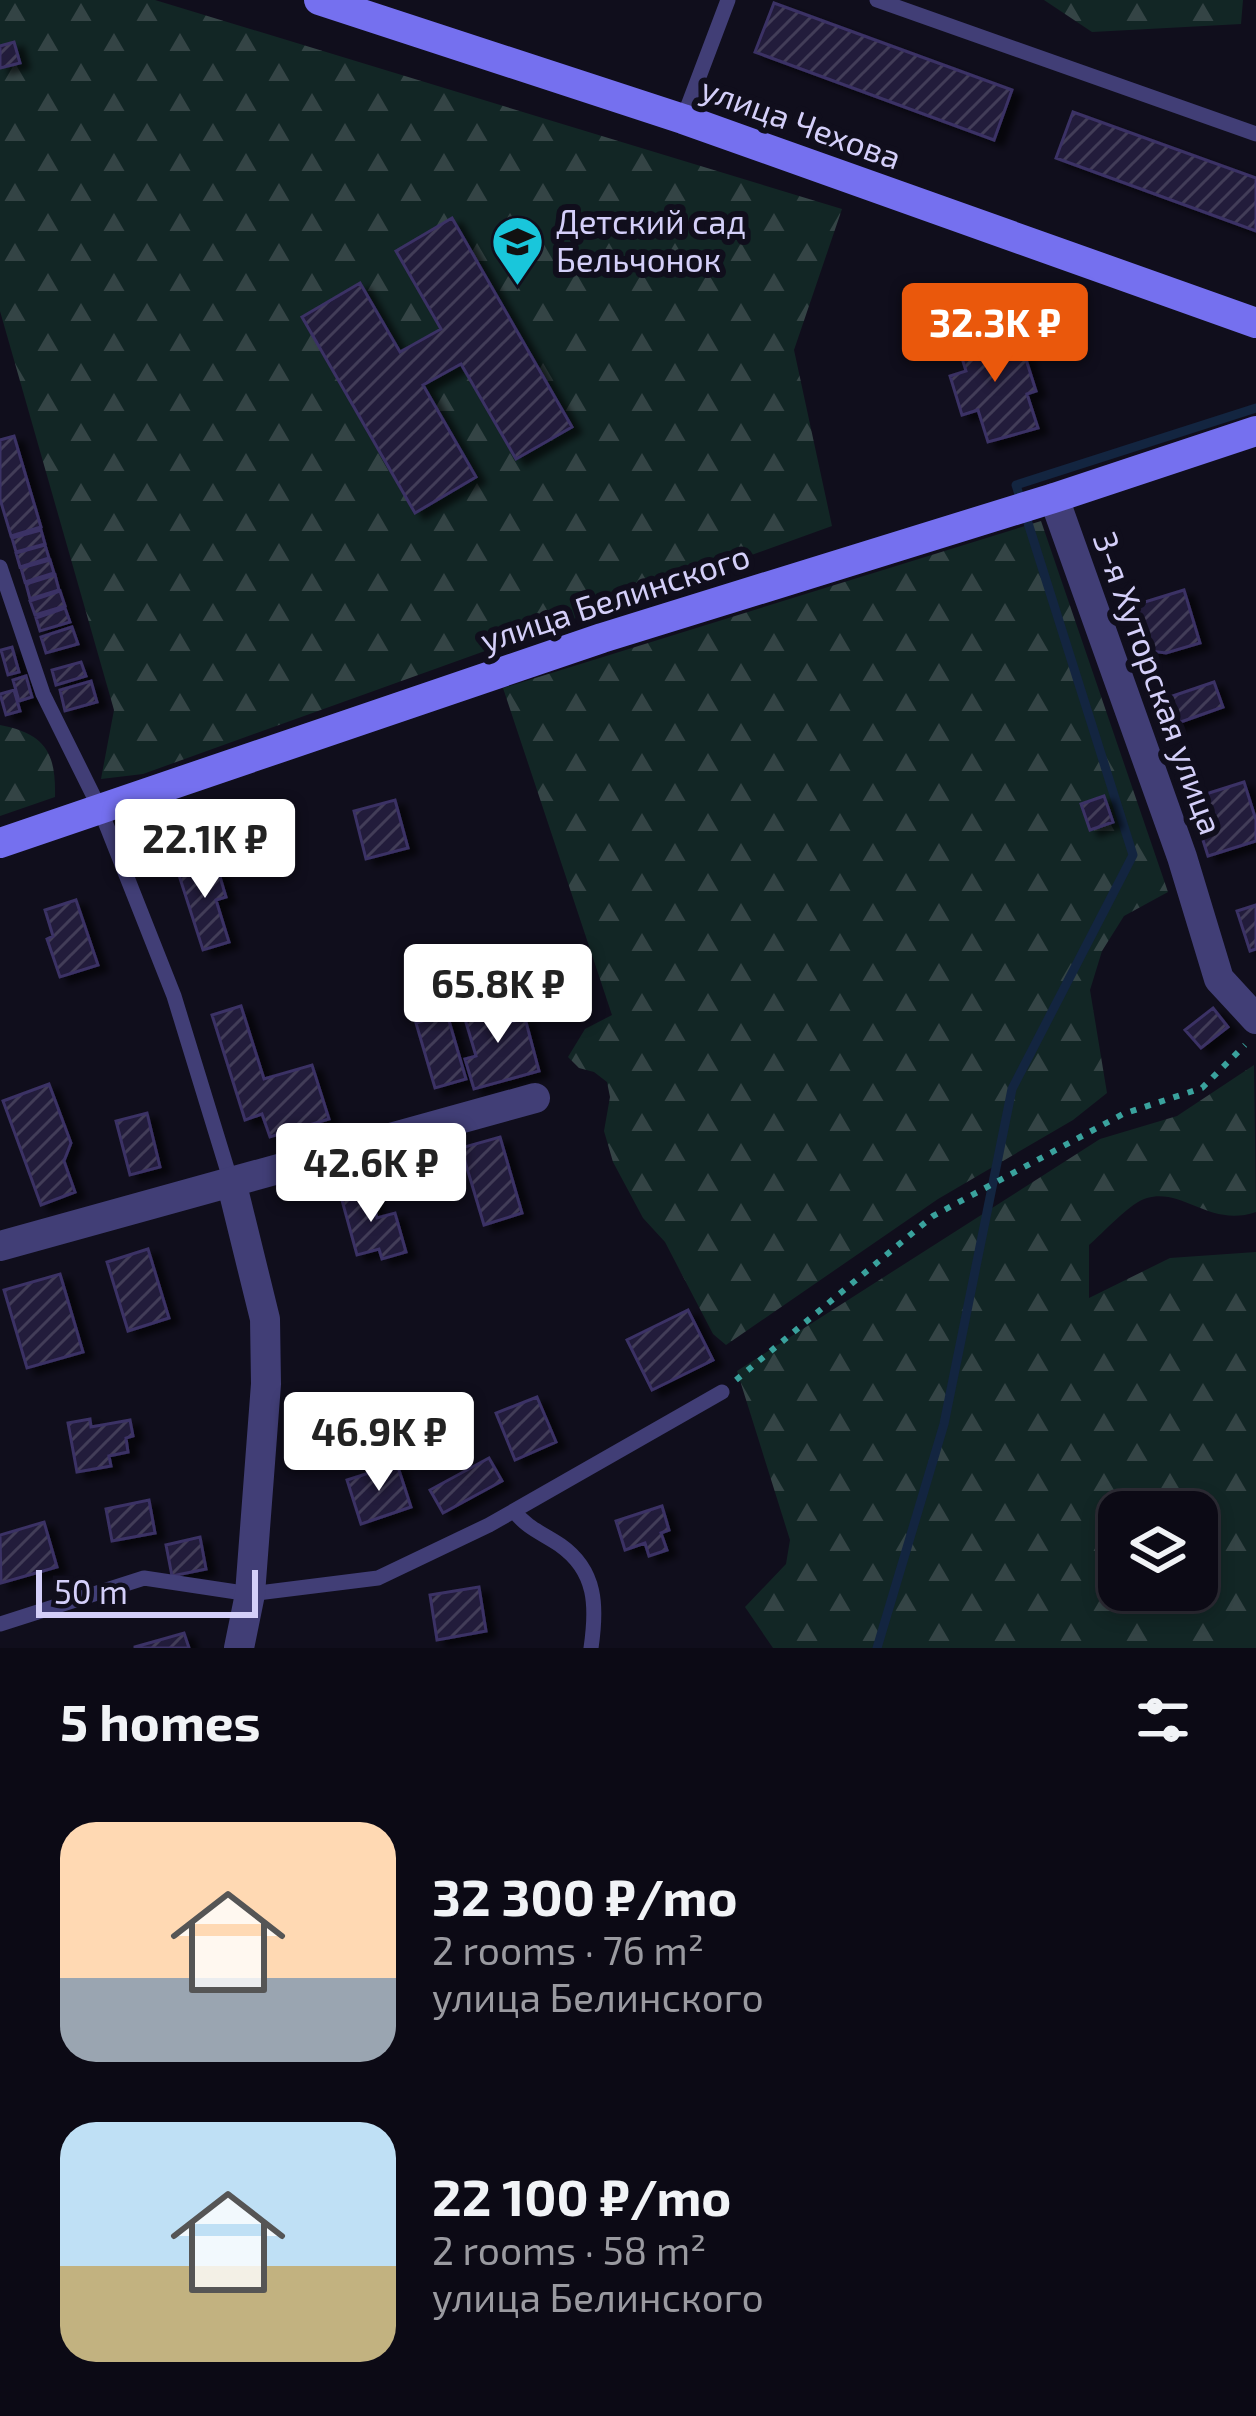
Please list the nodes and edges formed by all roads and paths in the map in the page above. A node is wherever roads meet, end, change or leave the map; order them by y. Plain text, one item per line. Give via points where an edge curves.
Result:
1 (319, 0) edge
2 (728, 0) edge
3 (877, 0) edge
4 (683, 119) junction
5 (1256, 134) edge
6 (1256, 322) edge
7 (1256, 431) edge
8 (1054, 498) junction
9 (0, 567) edge
10 (7, 619) edge
11 (100, 808) junction
12 (0, 843) edge
13 (1256, 1019) edge
14 (1256, 1034) edge
15 (535, 1098) dead end
16 (232, 1185) junction
17 (0, 1246) edge
18 (722, 1392) joint
19 (514, 1511) junction
20 (250, 1594) junction
21 (0, 1624) edge
22 (239, 1648) edge
23 (591, 1648) edge

1 - 4 street, улица Чехова
2 - 4 lane
3 - 5 lane
4 - 6 street, улица Чехова
7 - 8 street, улица Белинского
8 - 11 street, улица Белинского via 602,638
8 - 13 street, 3-я Хуторская улица via 1219,979
9 - 10 lane
10 - 11 lane
11 - 12 street, улица Белинского
11 - 16 lane via 174,996
14 - 18 path via 1202,1088 1123,1114 933,1216
15 - 16 street
16 - 17 street
16 - 20 street via 265,1319
18 - 19 lane
19 - 20 lane via 378,1578
19 - 23 lane via 588,1574
20 - 21 lane via 144,1578
20 - 22 street

